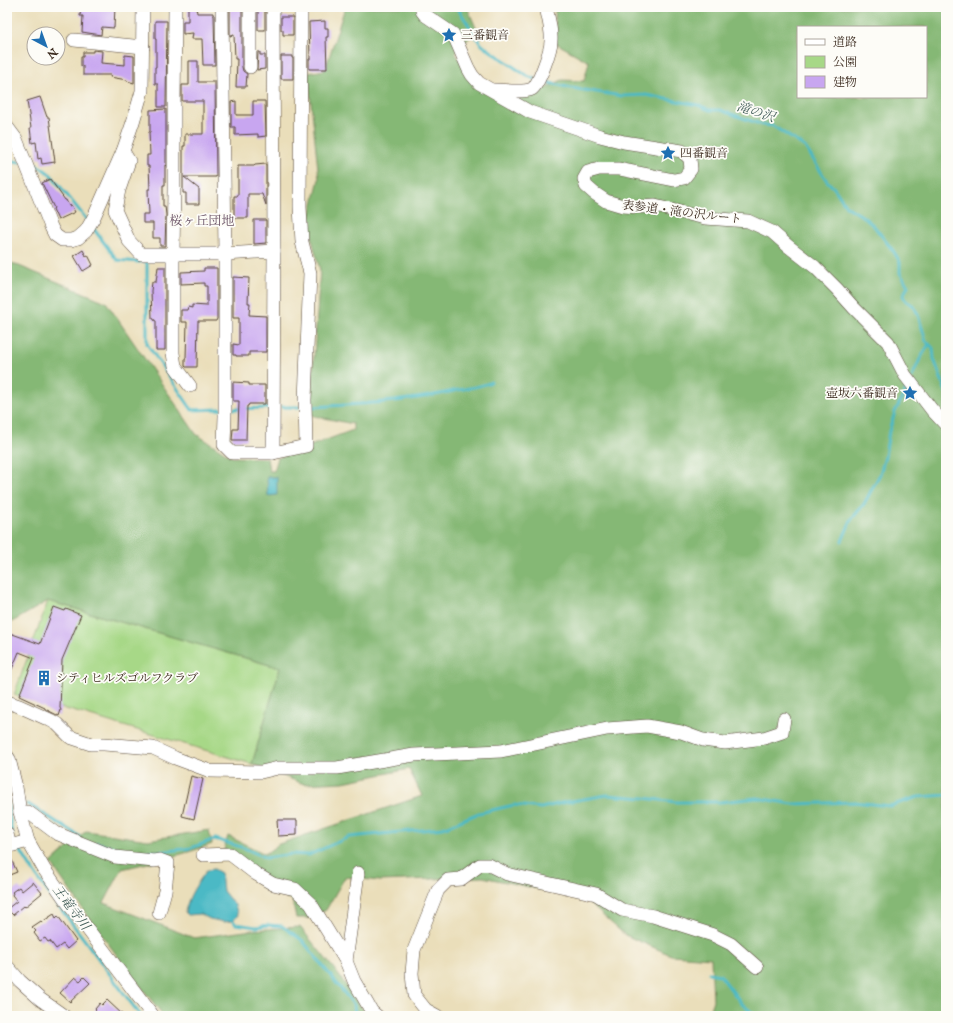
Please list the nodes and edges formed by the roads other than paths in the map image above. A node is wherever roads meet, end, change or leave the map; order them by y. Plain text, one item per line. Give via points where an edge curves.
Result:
1 (143, 7) edge
2 (175, 7) edge
3 (222, 7) edge
4 (250, 7) edge
5 (273, 7) edge
6 (301, 7) edge
7 (422, 7) edge
8 (546, 7) edge
9 (74, 40) dead end
10 (142, 47) junction
11 (250, 67) dead end
12 (491, 90) junction
13 (7, 127) edge
14 (123, 151) junction
15 (274, 251) junction
16 (173, 254) junction
17 (225, 254) junction
18 (190, 386) dead end
19 (946, 425) edge
20 (273, 453) junction
21 (7, 702) edge
22 (784, 719) dead end
23 (7, 756) edge
24 (20, 812) junction
25 (17, 841) edge
26 (203, 855) dead end
27 (358, 873) dead end
28 (159, 912) dead end
29 (346, 961) junction
30 (7, 966) edge
31 (757, 967) dead end
32 (64, 1016) edge
33 (152, 1016) edge
34 (377, 1016) edge
35 (437, 1016) edge

1 - 10 street
2 - 16 street
3 - 17 street
4 - 11 street
5 - 15 street
6 - 20 street via 300,207 302,242 310,273 305,400 306,446
7 - 12 street via 425,15 453,34 472,75
8 - 12 street via 551,42 538,80 532,89 526,91
9 - 10 street
10 - 14 street via 142,91
12 - 19 street, 表参道・滝の沢ルート via 530,112 600,136 682,151 690,159 691,169 684,178 674,180 619,168 599,169 588,172 584,179 586,186 606,201 623,206 655,206 705,218 748,220 772,232 815,267 888,342 905,375
13 - 14 street via 16,139 51,227 55,235 62,240 78,238 86,231
14 - 16 street via 129,161 115,210 129,241 141,254
15 - 17 street
15 - 20 street
16 - 17 street
16 - 18 street via 173,353 175,366
17 - 20 street via 224,445 232,453
21 - 22 street via 50,720 70,737 91,744 153,748 210,771 261,772 278,768 337,768 414,755 502,751 607,729 647,726 725,743 764,738 782,732
23 - 24 street
24 - 25 street via 26,838
24 - 28 street via 28,812 56,833 115,857 160,860 168,863 165,891
25 - 33 street via 44,869
26 - 29 street via 230,854 273,884 295,889 311,904
27 - 29 street
29 - 34 street via 354,981
30 - 32 street via 40,999
31 - 35 street via 731,944 713,935 654,916 622,910 596,894 507,874 489,865 480,865 460,879 448,880 438,890 414,950 414,995 426,1010

